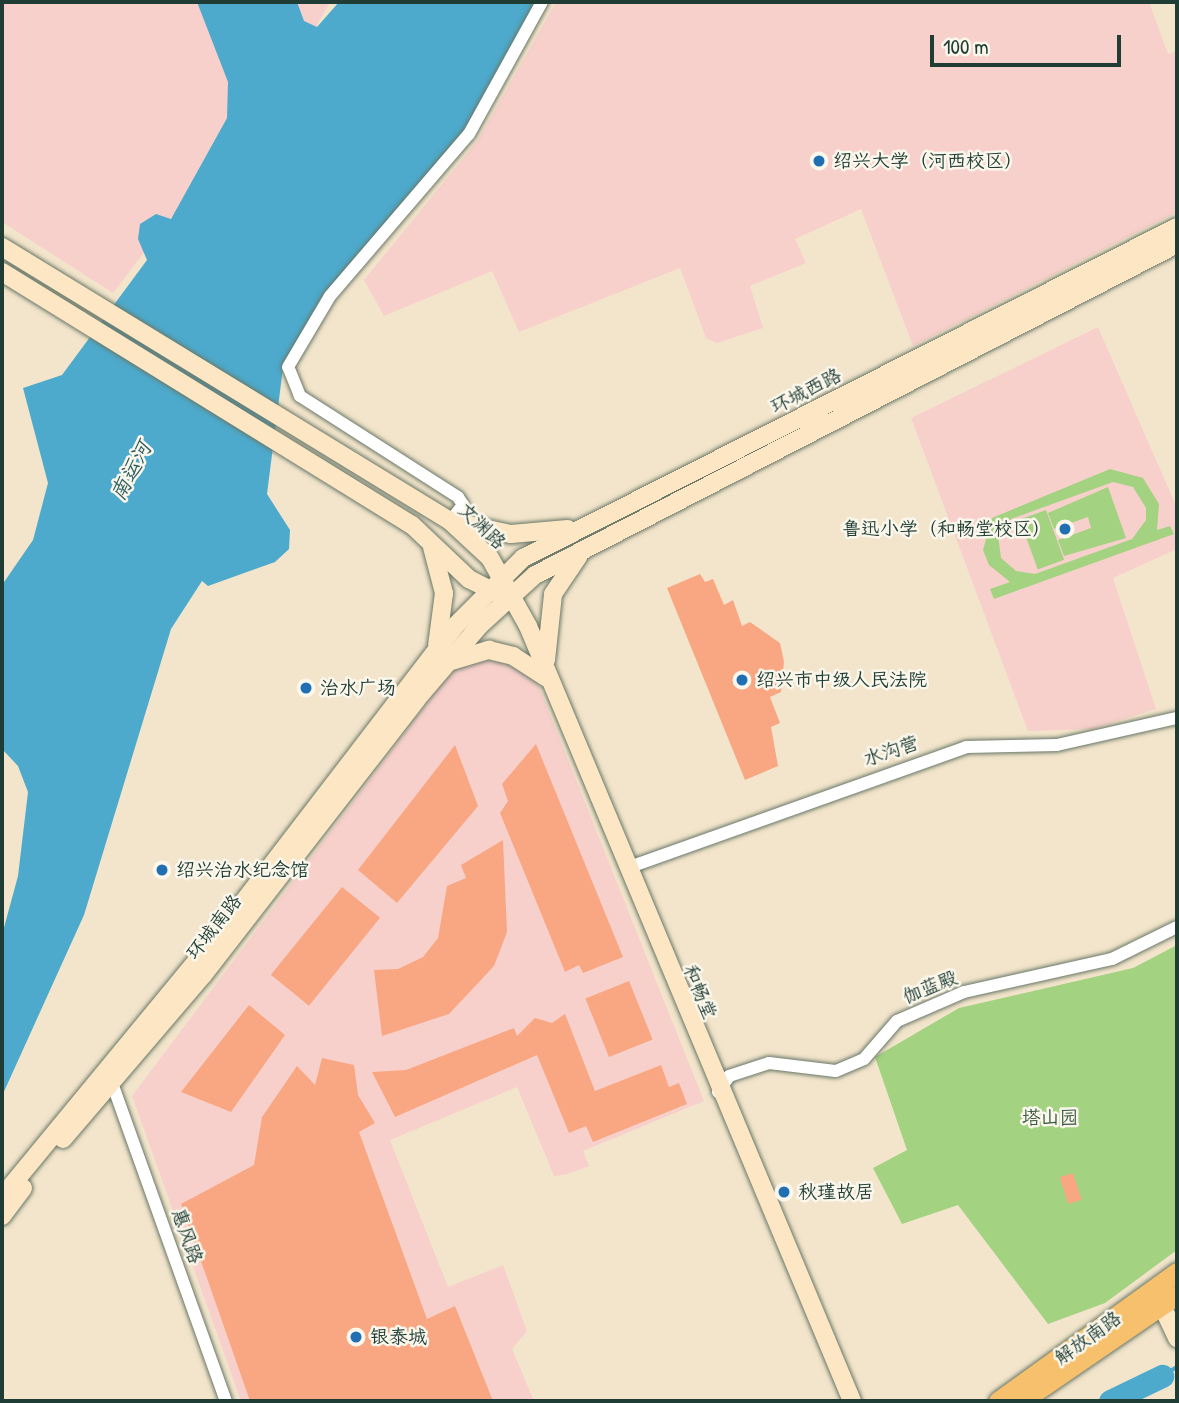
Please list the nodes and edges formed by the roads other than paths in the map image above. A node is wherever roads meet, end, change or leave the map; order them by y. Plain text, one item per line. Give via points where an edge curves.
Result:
1 (542, 2) edge
2 (1177, 227) edge
3 (1177, 244) edge
4 (2, 247) edge
5 (2, 272) edge
6 (450, 521) junction
7 (595, 521) junction
8 (430, 540) junction
9 (604, 540) junction
10 (495, 584) junction
11 (509, 599) junction
12 (473, 618) junction
13 (436, 649) junction
14 (438, 674) junction
15 (550, 680) junction
16 (1177, 718) edge
17 (627, 868) junction
18 (1177, 927) edge
19 (112, 1083) junction
20 (718, 1093) junction
21 (2, 1197) edge
22 (2, 1216) edge
23 (1177, 1272) edge
24 (1165, 1296) edge
25 (1176, 1334) edge
26 (226, 1401) edge
27 (852, 1401) edge
28 (998, 1401) edge
29 (1022, 1401) edge

1 - 6 street via 469,134 330,296 288,367 300,396 458,497 463,505
2 - 7 main road, 环城西路
3 - 9 main road, 环城西路
4 - 6 main road, 文渊路 via 32,270
5 - 8 main road, 文渊路
6 - 7 main road via 511,534
6 - 10 main road, 文渊路 via 490,558
7 - 10 main road, 环城西路 via 523,558
8 - 10 main road, 文渊路
8 - 13 main road via 444,593
9 - 11 main road, 环城西路 via 535,575
9 - 15 main road via 563,572 553,594 545,648
10 - 11 main road, 文渊路
10 - 12 main road, 环城西路
11 - 12 main road, 环城西路
11 - 15 main road, 和畅堂
12 - 13 main road, 环城南路
12 - 14 main road, 环城南路
13 - 21 main road, 环城南路 via 221,930
14 - 15 main road via 456,657 489,650 536,667
14 - 19 main road, 环城南路
15 - 17 main road, 和畅堂
16 - 17 street, 水沟营 via 1058,745 966,747
17 - 20 main road, 和畅堂
18 - 20 street, 伽蓝殿 via 1112,959 964,992 897,1021 864,1059 836,1071 769,1063 729,1076
19 - 22 main road, 环城南路
19 - 26 street, 惠风路
20 - 27 main road, 和畅堂
23 - 24 main road, 解放南路
24 - 25 main road
24 - 28 main road, 解放南路
24 - 29 main road, 解放南路

